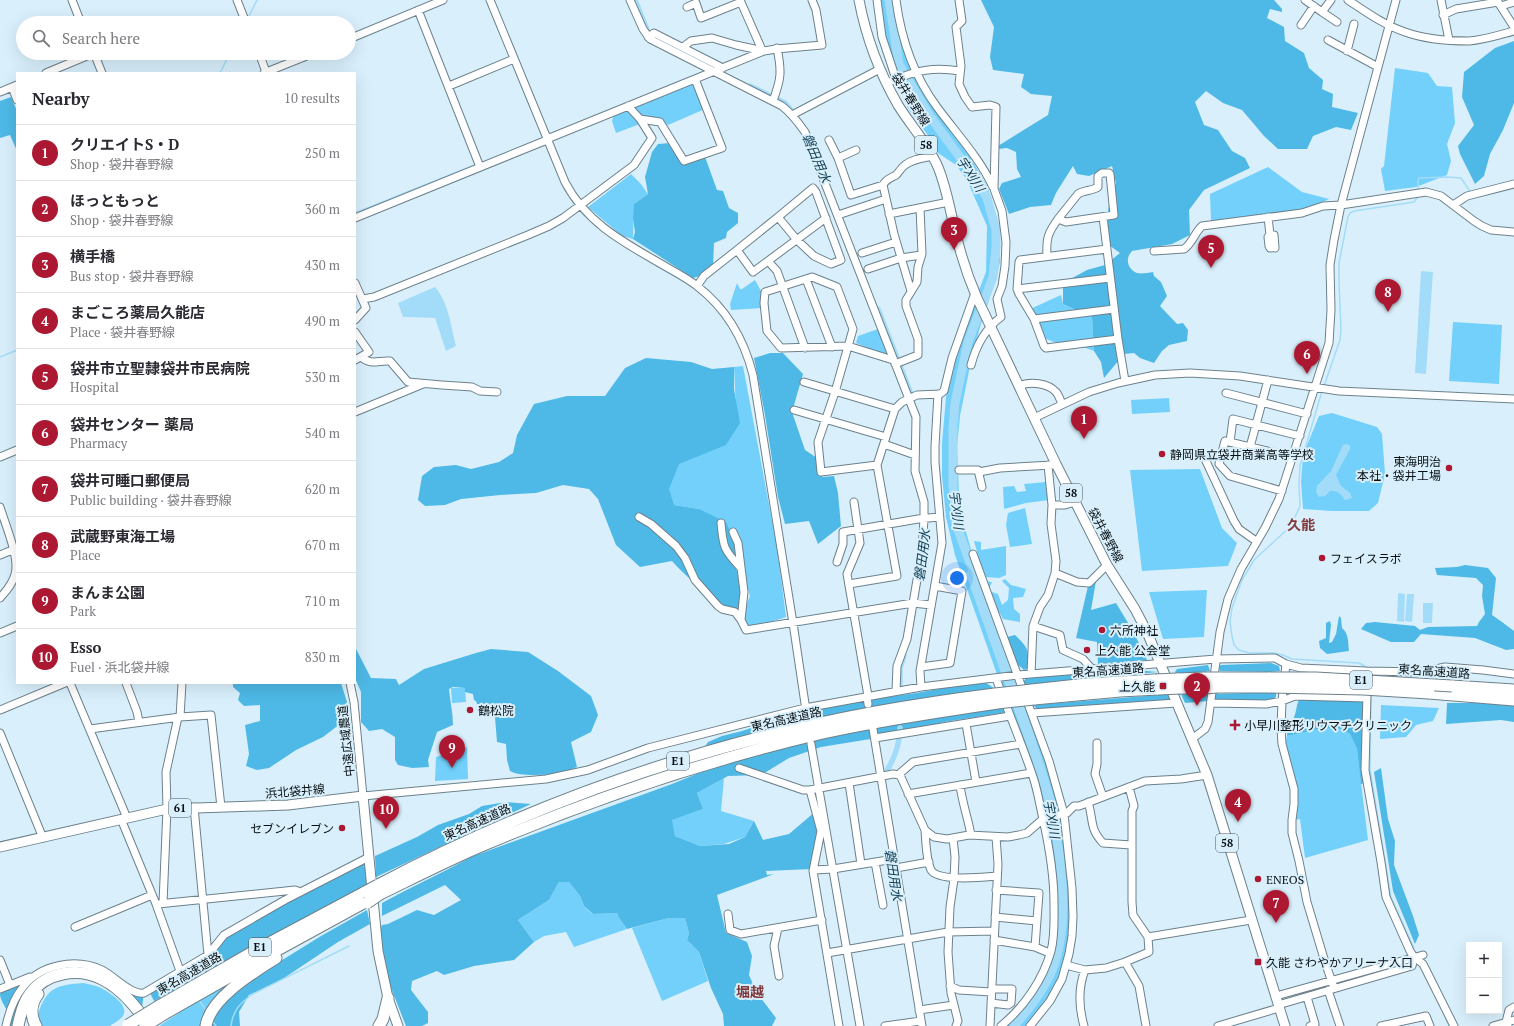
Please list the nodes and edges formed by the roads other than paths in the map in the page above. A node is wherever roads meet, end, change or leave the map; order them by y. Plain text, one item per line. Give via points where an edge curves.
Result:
1 (72, 0) edge
2 (237, 0) edge
3 (443, 0) edge
4 (490, 0) edge
5 (630, 0) edge
6 (812, 0) edge
7 (858, 0) edge
8 (877, 0) edge
9 (896, 0) edge
10 (959, 0) edge
11 (1305, 0) edge
12 (1331, 0) edge
13 (1348, 0) edge
14 (1396, 0) edge
15 (1441, 0) edge
16 (740, 1) edge
17 (1514, 2) edge
18 (1314, 6) junction
19 (1501, 6) junction
20 (687, 7) dead end
21 (418, 10) junction
22 (1322, 12) junction
23 (1443, 15) junction
24 (78, 16) edge
25 (243, 16) edge
26 (1337, 22) dead end
27 (1354, 24) dead end
28 (1390, 25) junction
29 (1301, 26) dead end
30 (1514, 26) edge
31 (1514, 31) edge
32 (356, 36) edge
33 (648, 37) junction
34 (1328, 40) dead end
35 (1449, 40) junction
36 (683, 47) junction
37 (777, 48) junction
38 (763, 51) junction
39 (1347, 51) junction
40 (514, 59) junction
41 (77, 60) edge
42 (97, 60) edge
43 (262, 60) edge
44 (297, 60) edge
45 (1378, 67) junction
46 (723, 68) junction
47 (880, 69) junction
48 (714, 71) junction
49 (960, 71) junction
50 (48, 72) edge
51 (102, 72) edge
52 (268, 72) edge
53 (916, 72) junction
54 (695, 79) junction
55 (896, 79) junction
56 (887, 84) junction
57 (14, 86) edge
58 (449, 86) junction
59 (0, 92) edge
60 (773, 101) junction
61 (628, 106) junction
62 (792, 115) junction
63 (640, 119) junction
64 (547, 139) junction
65 (829, 140) dead end
66 (856, 150) dead end
67 (933, 156) junction
68 (838, 158) junction
69 (480, 167) junction
70 (1514, 184) edge
71 (883, 185) junction
72 (994, 188) junction
73 (886, 199) junction
74 (949, 202) junction
75 (1341, 205) junction
76 (1453, 205) junction
77 (580, 206) junction
78 (920, 208) junction
79 (889, 214) junction
80 (838, 216) junction
81 (778, 217) junction
82 (1268, 217) junction
83 (356, 218) edge
84 (826, 218) junction
85 (1103, 218) junction
86 (1058, 219) junction
87 (1514, 232) edge
88 (796, 240) junction
89 (896, 242) junction
90 (1275, 248) dead end
91 (1106, 249) junction
92 (737, 250) junction
93 (1154, 251) dead end
94 (862, 253) dead end
95 (921, 255) junction
96 (1048, 256) junction
97 (901, 258) junction
98 (768, 261) junction
99 (868, 269) dead end
100 (1110, 278) junction
101 (806, 279) junction
102 (356, 285) edge
103 (697, 286) junction
104 (782, 286) junction
105 (1018, 289) junction
106 (911, 291) junction
107 (976, 295) junction
108 (363, 299) junction
109 (1114, 309) junction
110 (356, 319) edge
111 (1034, 319) junction
112 (989, 323) junction
113 (356, 333) edge
114 (1118, 339) junction
115 (848, 346) junction
116 (832, 347) junction
117 (805, 348) junction
118 (358, 358) edge
119 (896, 362) junction
120 (971, 365) dead end
121 (1268, 380) junction
122 (1125, 381) junction
123 (804, 382) dead end
124 (425, 383) junction
125 (1019, 386) junction
126 (1316, 388) junction
127 (497, 392) dead end
128 (835, 392) junction
129 (1226, 393) dead end
130 (938, 394) junction
131 (909, 398) junction
132 (1514, 399) edge
133 (1262, 402) junction
134 (1062, 404) junction
135 (895, 409) junction
136 (794, 410) dead end
137 (356, 412) edge
138 (1307, 414) junction
139 (1034, 418) junction
140 (825, 420) junction
141 (1256, 425) junction
142 (1300, 436) junction
143 (885, 441) junction
144 (1230, 442) junction
145 (1250, 447) junction
146 (16, 450) edge
147 (915, 455) junction
148 (0, 457) edge
149 (1293, 457) junction
150 (1205, 459) dead end
151 (877, 464) junction
152 (1052, 465) junction
153 (959, 470) dead end
154 (979, 472) junction
155 (982, 487) dead end
156 (1282, 491) junction
157 (854, 502) dead end
158 (1075, 502) junction
159 (1052, 505) junction
160 (0, 507) edge
161 (639, 517) dead end
162 (939, 517) junction
163 (924, 518) junction
164 (721, 523) dead end
165 (888, 524) junction
166 (859, 530) junction
167 (733, 532) dead end
168 (1256, 541) junction
169 (16, 549) edge
170 (840, 554) junction
171 (973, 554) dead end
172 (0, 555) edge
173 (853, 560) junction
174 (837, 562) dead end
175 (1107, 564) junction
176 (740, 567) junction
177 (1055, 573) junction
178 (849, 584) junction
179 (935, 586) junction
180 (0, 598) edge
181 (913, 603) junction
182 (931, 605) junction
183 (854, 613) junction
184 (741, 620) junction
185 (793, 623) junction
186 (16, 626) edge
187 (1033, 626) junction
188 (0, 633) edge
189 (1216, 659) junction
190 (1160, 664) junction
191 (1286, 664) junction
192 (921, 667) junction
193 (1092, 669) junction
194 (1369, 671) junction
195 (1031, 674) junction
196 (1514, 674) edge
197 (1017, 675) junction
198 (997, 678) junction
199 (1270, 682) junction
200 (63, 684) edge
201 (70, 684) edge
202 (126, 684) edge
203 (182, 684) edge
204 (350, 684) edge
205 (921, 687) junction
206 (1514, 690) edge
207 (896, 692) junction
208 (867, 696) junction
209 (1367, 698) junction
210 (1282, 700) junction
211 (1514, 700) edge
212 (868, 704) dead end
213 (1176, 704) junction
214 (1211, 704) junction
215 (805, 708) junction
216 (0, 710) edge
217 (1032, 713) junction
218 (1010, 716) junction
219 (179, 717) junction
220 (807, 717) dead end
221 (139, 722) junction
222 (966, 724) junction
223 (90, 730) junction
224 (873, 730) dead end
225 (0, 733) edge
226 (875, 738) junction
227 (1192, 739) junction
228 (1097, 743) dead end
229 (811, 744) dead end
230 (1021, 744) junction
231 (971, 753) junction
232 (739, 768) dead end
233 (1031, 773) junction
234 (898, 775) junction
235 (1207, 775) junction
236 (881, 777) junction
237 (976, 782) junction
238 (849, 783) junction
239 (960, 785) junction
240 (1129, 787) junction
241 (819, 788) junction
242 (810, 790) junction
243 (908, 794) junction
244 (363, 796) junction
245 (1103, 797) junction
246 (1088, 802) junction
247 (221, 807) junction
248 (194, 808) junction
249 (167, 809) junction
250 (1063, 814) junction
251 (124, 819) junction
252 (1044, 819) junction
253 (925, 830) junction
254 (971, 835) junction
255 (996, 837) junction
256 (43, 838) junction
257 (953, 838) junction
258 (1131, 845) junction
259 (0, 847) edge
260 (369, 857) junction
261 (894, 859) junction
262 (875, 862) junction
263 (929, 862) junction
264 (861, 864) junction
265 (896, 868) junction
266 (833, 869) junction
267 (814, 870) junction
268 (997, 876) junction
269 (954, 879) junction
270 (996, 890) junction
271 (301, 892) junction
272 (152, 895) junction
273 (203, 899) junction
274 (366, 899) junction
275 (159, 904) junction
276 (883, 905) dead end
277 (728, 914) dead end
278 (995, 917) junction
279 (822, 920) junction
280 (1251, 920) junction
281 (1037, 921) junction
282 (75, 927) dead end
283 (778, 928) junction
284 (994, 931) junction
285 (948, 932) junction
286 (1148, 937) junction
287 (907, 939) junction
288 (994, 940) junction
289 (1035, 947) junction
290 (847, 950) junction
291 (1047, 952) dead end
292 (827, 953) junction
293 (208, 955) junction
294 (1423, 955) dead end
295 (1414, 957) junction
296 (0, 960) edge
297 (1125, 962) junction
298 (1066, 964) junction
299 (1371, 969) junction
300 (1085, 970) junction
301 (180, 971) junction
302 (36, 976) junction
303 (779, 976) dead end
304 (1373, 978) junction
305 (1332, 980) junction
306 (10, 985) junction
307 (950, 986) junction
308 (0, 989) edge
309 (1331, 989) junction
310 (992, 990) junction
311 (1307, 997) junction
312 (388, 998) junction
313 (991, 1003) junction
314 (1278, 1003) junction
315 (954, 1005) junction
316 (1514, 1007) edge
317 (161, 1010) junction
318 (919, 1010) junction
319 (1514, 1020) edge
320 (922, 1023) edge
321 (989, 1024) edge
322 (1507, 1024) edge
323 (127, 1025) edge
324 (6, 1026) edge
325 (18, 1026) edge
326 (36, 1026) edge
327 (144, 1026) edge
328 (150, 1026) edge
329 (206, 1026) edge
330 (379, 1026) edge
331 (398, 1026) edge
332 (839, 1026) edge
333 (860, 1026) edge
334 (884, 1026) edge
335 (956, 1026) edge
336 (1001, 1026) edge
337 (1030, 1026) edge
338 (1084, 1026) edge
339 (1146, 1026) edge
340 (1219, 1026) edge
341 (1285, 1026) edge
342 (1310, 1026) edge
343 (1340, 1026) edge
344 (1381, 1026) edge
345 (1430, 1026) edge
346 (1454, 1026) edge
347 (1493, 1026) edge

1 - 24 street
2 - 25 street
3 - 21 street
4 - 40 street
5 - 33 street
6 - 37 street via 822,45
7 - 47 main road, 袋井春野線 / 58
8 - 55 street via 882,38
9 - 53 street via 902,34
10 - 49 street via 962,22 956,27
11 - 18 street
12 - 22 street
13 - 28 street
14 - 28 street
15 - 23 street
16 - 20 street via 701,18 696,3
16 - 38 street
17 - 19 street
18 - 22 street
18 - 29 street
19 - 23 street via 1498,2 1456,9
19 - 30 street
21 - 32 street
21 - 58 street
22 - 26 street
23 - 35 street
27 - 39 street
28 - 35 street via 1404,32
28 - 45 street
31 - 35 street via 1470,41
33 - 36 street via 654,32
33 - 48 street
34 - 39 street
36 - 38 street via 691,41 712,38
36 - 46 street
37 - 38 street
37 - 60 street via 781,74
38 - 46 street
39 - 45 street
40 - 58 street
40 - 64 street
41 - 50 street
42 - 51 street
43 - 52 street
44 - 52 street
45 - 75 street
46 - 48 street
47 - 56 main road, 袋井春野線 / 58
47 - 62 street
48 - 54 street
48 - 60 street
49 - 53 street via 942,68
49 - 72 street via 960,84 972,107 996,107
53 - 55 street
53 - 72 street via 936,106
54 - 61 street
54 - 63 street via 722,148 684,160 660,122
55 - 56 street
56 - 67 main road, 袋井春野線 / 58
57 - 59 street
58 - 69 street
60 - 62 street
61 - 63 street
61 - 64 street
62 - 80 street via 805,132
63 - 77 street via 652,138 634,165
64 - 69 street
64 - 77 street via 565,182
65 - 68 street
66 - 68 street
67 - 71 street via 909,162
67 - 74 main road, 袋井春野線 / 58
68 - 71 street via 851,195
69 - 83 street
70 - 76 street via 1466,196
71 - 73 street
72 - 112 street via 1002,211 1006,242 1002,286 997,299 1001,317
73 - 79 street
73 - 80 street
74 - 78 street
74 - 107 main road, 袋井春野線 / 58 via 966,272
75 - 76 street via 1426,192 1440,196
75 - 82 street
75 - 126 street via 1330,265 1329,343
76 - 87 street via 1491,230
77 - 103 street via 619,240
77 - 108 street via 536,232 374,297
78 - 79 street
78 - 95 street
79 - 89 street
80 - 119 street
81 - 84 street via 812,188
81 - 88 street
81 - 92 street
82 - 90 street via 1269,246
82 - 93 street via 1202,226 1184,249
84 - 88 street
84 - 88 street via 842,260 831,264 814,256
85 - 86 street via 1066,222
85 - 86 street via 1115,213 1109,173 1098,176 1096,189 1078,194
85 - 91 street
86 - 96 street via 1047,238
88 - 98 street
89 - 94 street
89 - 97 street
91 - 96 street
91 - 100 street
92 - 98 street via 753,272
92 - 103 street via 704,276
95 - 97 street
95 - 106 street via 917,282
96 - 105 street via 1020,260
97 - 99 street
97 - 106 street
98 - 104 street via 777,271
100 - 105 street
100 - 109 street
101 - 104 street
101 - 115 street via 812,277 837,287 852,329
101 - 116 street
102 - 108 street
103 - 185 street via 730,320 748,355
104 - 117 street
104 - 117 street via 765,292 767,331 781,348
105 - 111 street
106 - 119 street via 906,306 918,339 918,355
107 - 112 main road, 袋井春野線 / 58
107 - 130 street via 952,358 944,391
108 - 110 street via 366,308
109 - 111 street
109 - 114 street
111 - 114 street via 1046,348
112 - 120 street
112 - 125 main road, 袋井春野線 / 58
113 - 118 street via 369,352
114 - 122 street
115 - 116 street
115 - 119 street
115 - 128 street
116 - 117 street
118 - 124 street via 374,363 390,361 408,382
119 - 131 street
121 - 122 street via 1190,373 1155,375
121 - 126 street
121 - 133 street
122 - 134 street via 1089,392
123 - 128 street
124 - 127 street via 472,386 480,391
124 - 137 street
125 - 134 street via 1039,384 1057,393
125 - 139 main road, 袋井春野線 / 58
126 - 132 street
126 - 138 street
128 - 135 street
128 - 140 street
129 - 133 street
130 - 131 street
130 - 162 street via 935,446
131 - 135 street
131 - 147 street via 916,417
133 - 138 street
133 - 141 street
134 - 139 street
135 - 143 street
136 - 140 street
138 - 142 street
139 - 152 main road, 袋井春野線 / 58
140 - 143 street
140 - 151 street via 818,442 821,472
141 - 142 street
141 - 144 street via 1233,419
141 - 145 street
142 - 149 street
143 - 147 street
143 - 151 street
144 - 145 street
144 - 156 street via 1225,441 1219,464 1230,476
145 - 149 street
146 - 148 street
147 - 163 street via 915,472 924,502
149 - 156 street
150 - 168 street via 1234,521 1239,529
151 - 165 street
152 - 154 street
152 - 158 main road, 袋井春野線 / 58
152 - 159 street
153 - 154 street
154 - 155 street
156 - 168 street via 1273,514
157 - 166 street
158 - 159 street
158 - 175 main road, 袋井春野線 / 58
159 - 177 street
160 - 169 street
161 - 184 street via 676,546 685,558 695,580 718,606 735,612
162 - 163 street
162 - 179 street via 942,542
163 - 165 street
163 - 181 street via 922,550
164 - 176 street via 727,553
165 - 166 street
165 - 178 street via 897,576
166 - 170 street via 843,532
166 - 173 street via 860,542
167 - 176 street via 738,542
168 - 189 street via 1228,599
169 - 172 street
169 - 180 street via 15,575
170 - 173 street
170 - 174 street
171 - 197 street
173 - 178 street via 847,574
175 - 177 street via 1089,584
175 - 190 main road, 袋井春野線 / 58 via 1141,620
176 - 184 street via 744,592
177 - 187 street
178 - 183 street
179 - 182 street
179 - 192 street via 962,591 950,663
181 - 182 street
181 - 183 street
181 - 207 street via 906,639 897,666
182 - 192 street
183 - 185 street
183 - 208 street
184 - 185 street via 746,630
185 - 215 street
186 - 188 street
187 - 193 street via 1060,636 1063,650 1083,659
187 - 195 street
189 - 190 street
189 - 191 street via 1275,658
189 - 214 street
190 - 193 street
190 - 213 main road, 袋井春野線 / 58
191 - 194 street via 1301,668
191 - 210 street
192 - 205 street
193 - 195 street
194 - 196 street via 1422,672 1445,667
194 - 209 street
195 - 197 street
197 - 198 street
197 - 217 street
198 - 205 street
198 - 218 street
199 - 206 highway, 東名高速道路 / E1, bridge via 1331,679
199 - 211 highway, 東名高速道路 / E1, bridge
199 - 274 highway, 東名高速道路 / E1, bridge via 1087,684 1033,695 920,704 754,739 622,779 531,813 457,845
200 - 216 street
201 - 223 street
202 - 221 street via 138,712
203 - 219 street
204 - 244 street, 中遠広域農道
205 - 207 street
207 - 208 street
208 - 212 street
208 - 215 street
209 - 210 street via 1295,696
209 - 295 street via 1365,770 1386,897
210 - 214 street via 1266,704
210 - 305 street via 1282,744 1294,789 1292,833 1307,902 1324,962
213 - 217 street
213 - 227 main road, 袋井春野線 / 58
214 - 227 street via 1206,729
215 - 220 street
215 - 244 street via 648,748 569,775
217 - 250 street via 1049,761
218 - 222 street
218 - 230 street
219 - 221 street
219 - 247 street via 211,715
219 - 249 street via 167,766
221 - 223 street
222 - 226 street
222 - 231 street
223 - 251 street
224 - 226 street
225 - 256 street
226 - 236 street
227 - 235 main road, 袋井春野線 / 58
228 - 245 street via 1095,774
229 - 241 street
230 - 231 street
230 - 233 street
231 - 234 street via 913,762
231 - 237 street
232 - 242 street via 803,790
233 - 237 street
233 - 252 street
234 - 236 street
234 - 243 street
235 - 240 street via 1145,781
235 - 280 main road, 袋井春野線 / 58
236 - 238 street
236 - 261 street
237 - 239 street
238 - 241 street
238 - 264 street
239 - 243 street
239 - 254 street
240 - 245 street
240 - 258 street via 1134,806
241 - 242 street
241 - 266 street
242 - 267 street via 821,831
243 - 253 street
244 - 247 main road, 浜北袋井線 / 61 via 288,805
244 - 260 main road
245 - 246 street
246 - 250 street via 1074,806
246 - 258 street via 1095,835 1103,843
247 - 248 main road, 浜北袋井線 / 61
248 - 249 main road, 浜北袋井線 / 61
248 - 273 street
249 - 251 main road, 浜北袋井線 / 61
249 - 275 street
250 - 252 street
250 - 298 street via 1073,917
251 - 256 main road, 浜北袋井線 / 61
251 - 272 street
252 - 255 street via 1027,833 1008,838
252 - 336 street via 1054,894 1051,950 1046,967 1031,993
253 - 257 street via 934,837
253 - 263 street
254 - 255 street
254 - 257 street
255 - 268 street
256 - 259 main road, 浜北袋井線 / 61
257 - 269 street
258 - 286 street via 1133,915
260 - 271 street
260 - 312 main road via 378,951
261 - 262 street
261 - 265 street
262 - 264 street
262 - 276 street
263 - 265 street
263 - 269 street via 933,872
264 - 266 street
265 - 287 street
266 - 267 street
266 - 290 street
267 - 279 street
268 - 269 street
268 - 270 street
269 - 285 street
270 - 278 street
270 - 281 street via 1039,893
271 - 273 street via 295,890
271 - 293 street via 224,935
272 - 275 street
272 - 282 street
273 - 275 street
273 - 293 street
274 - 317 highway, 東名高速道路 / E1 via 259,960
274 - 329 highway via 248,976 215,1005 206,1020
275 - 301 street
277 - 283 street via 730,930 741,934
278 - 281 street
278 - 284 street
279 - 283 street
279 - 292 street
280 - 286 street
280 - 314 main road, 袋井春野線 / 58
281 - 289 street
283 - 303 street via 774,946
284 - 285 street
284 - 288 street
285 - 287 street
285 - 307 street
286 - 297 street via 1149,952
287 - 290 street
287 - 318 street
288 - 289 street
288 - 310 street
289 - 291 street
290 - 292 street
290 - 333 street
292 - 332 street
293 - 301 street
294 - 295 street
295 - 299 street
295 - 304 street via 1412,966
295 - 346 street via 1423,964
296 - 306 street
297 - 300 street via 1106,968
297 - 339 street via 1139,986
298 - 300 street
298 - 337 street via 1062,979 1050,1001
299 - 304 street
299 - 305 street
300 - 338 street via 1080,991
301 - 302 street via 140,994 107,973 90,966 64,964 44,970
302 - 306 street
302 - 324 street via 18,993 8,1014
304 - 309 street
305 - 309 street
305 - 314 street
306 - 308 street
307 - 310 street via 959,990
307 - 315 street
309 - 311 street
309 - 343 street
310 - 313 street
310 - 313 street via 1012,989 1011,1003
311 - 314 street
311 - 342 street via 1315,1024
312 - 330 highway
312 - 331 main road
313 - 321 street
314 - 340 street
314 - 341 main road, 袋井春野線 / 58
315 - 318 street
315 - 335 street via 958,1021
316 - 322 street via 1510,1010
317 - 323 highway, 東名高速道路 / E1, bridge
317 - 327 highway, 東名高速道路 / E1, bridge
318 - 320 street
319 - 322 street
320 - 334 street
322 - 347 street
325 - 328 highway via 29,995 36,987 56,975 74,972 86,973 112,986 133,1004
326 - 327 highway via 32,1015 34,998 48,985 74,977 85,978 113,992
344 - 345 street via 1426,1016

